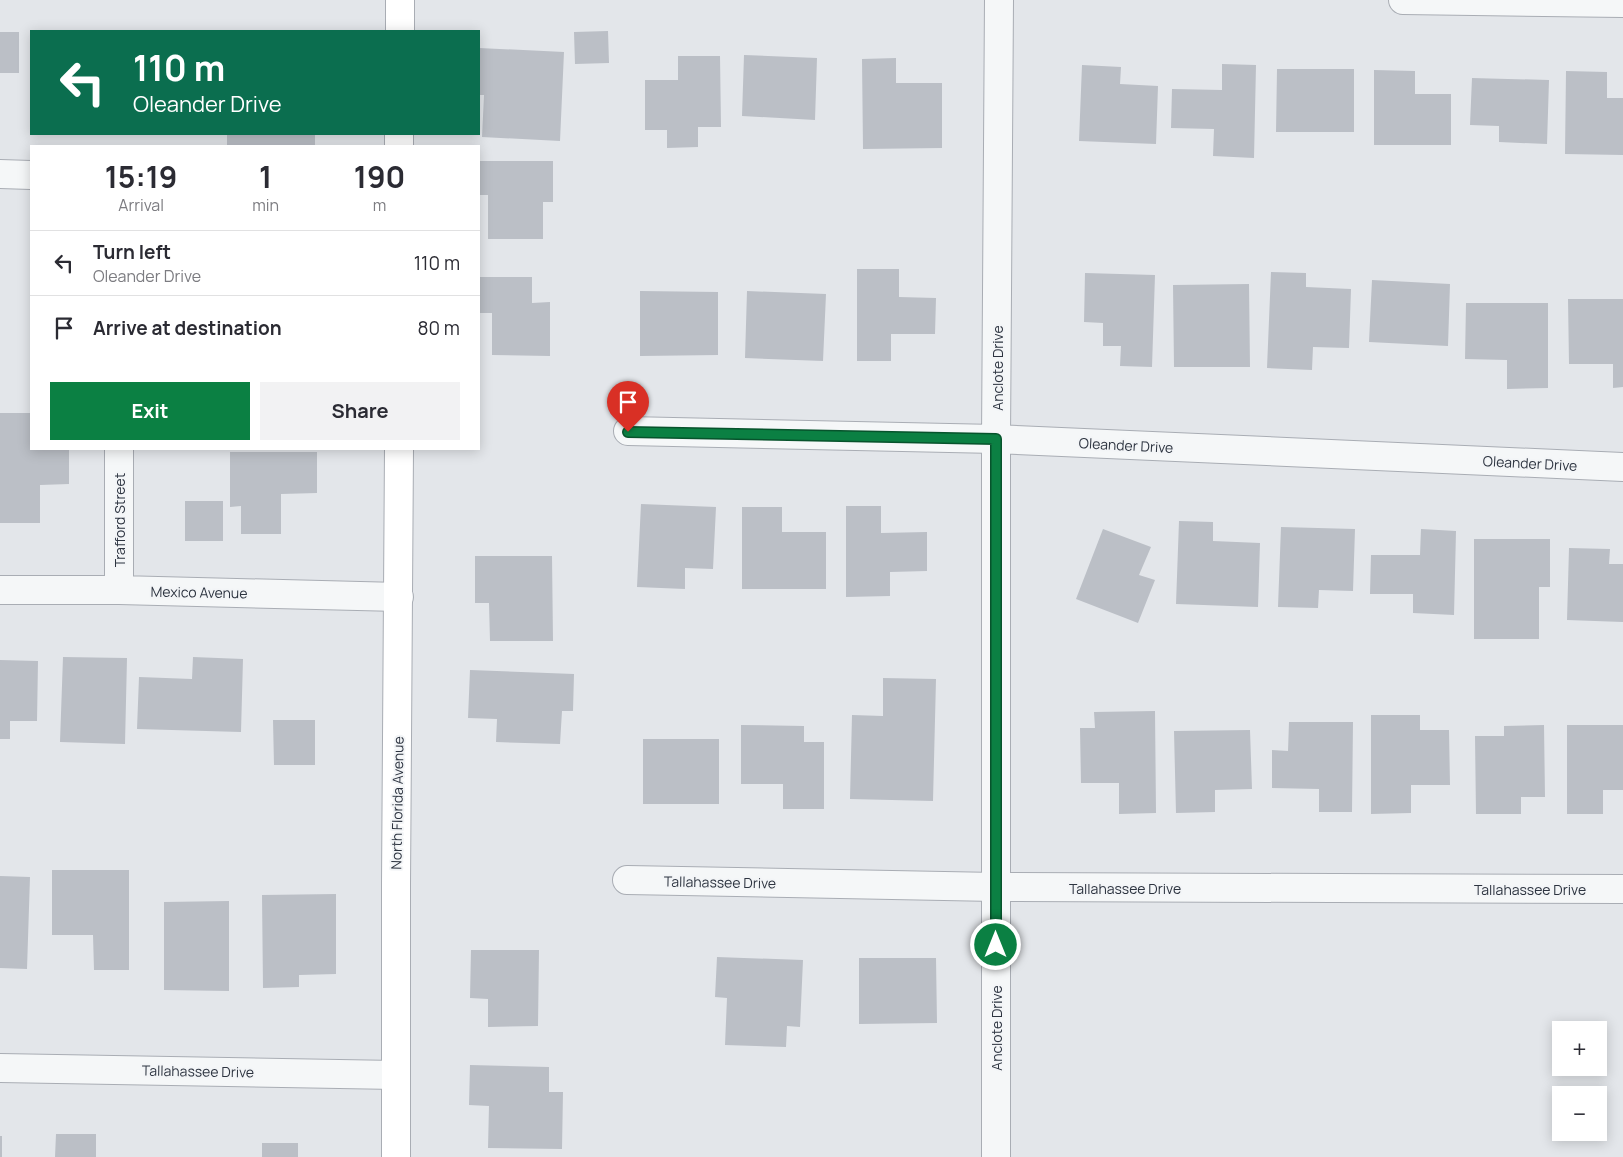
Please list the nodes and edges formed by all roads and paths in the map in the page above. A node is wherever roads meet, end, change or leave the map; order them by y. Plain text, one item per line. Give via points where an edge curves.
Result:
1 (400, 0) edge
2 (998, 0) edge
3 (1403, 0) edge
4 (1623, 3) edge
5 (400, 30) edge
6 (0, 174) edge
7 (30, 175) edge
8 (628, 432) dead end
9 (996, 439) junction
10 (119, 450) edge
11 (399, 450) edge
12 (1623, 467) edge
13 (0, 590) edge
14 (119, 590) junction
15 (399, 597) junction
16 (627, 880) dead end
17 (996, 887) junction
18 (1623, 889) edge
19 (0, 1068) edge
20 (396, 1075) junction
21 (396, 1157) edge
22 (996, 1157) edge

1 - 5 street
2 - 9 street, Anclote Drive
3 - 4 street
6 - 7 street
8 - 9 street, Oleander Drive
9 - 12 street, Oleander Drive
9 - 17 street, Anclote Drive
10 - 14 street, Trafford Street
11 - 15 street, North Florida Avenue
13 - 14 street, Mexico Avenue
14 - 15 street, Mexico Avenue
15 - 20 street, North Florida Avenue
16 - 17 street, Tallahassee Drive
17 - 18 street, Tallahassee Drive
17 - 22 street, Anclote Drive
19 - 20 street, Tallahassee Drive
20 - 21 street, North Florida Avenue

